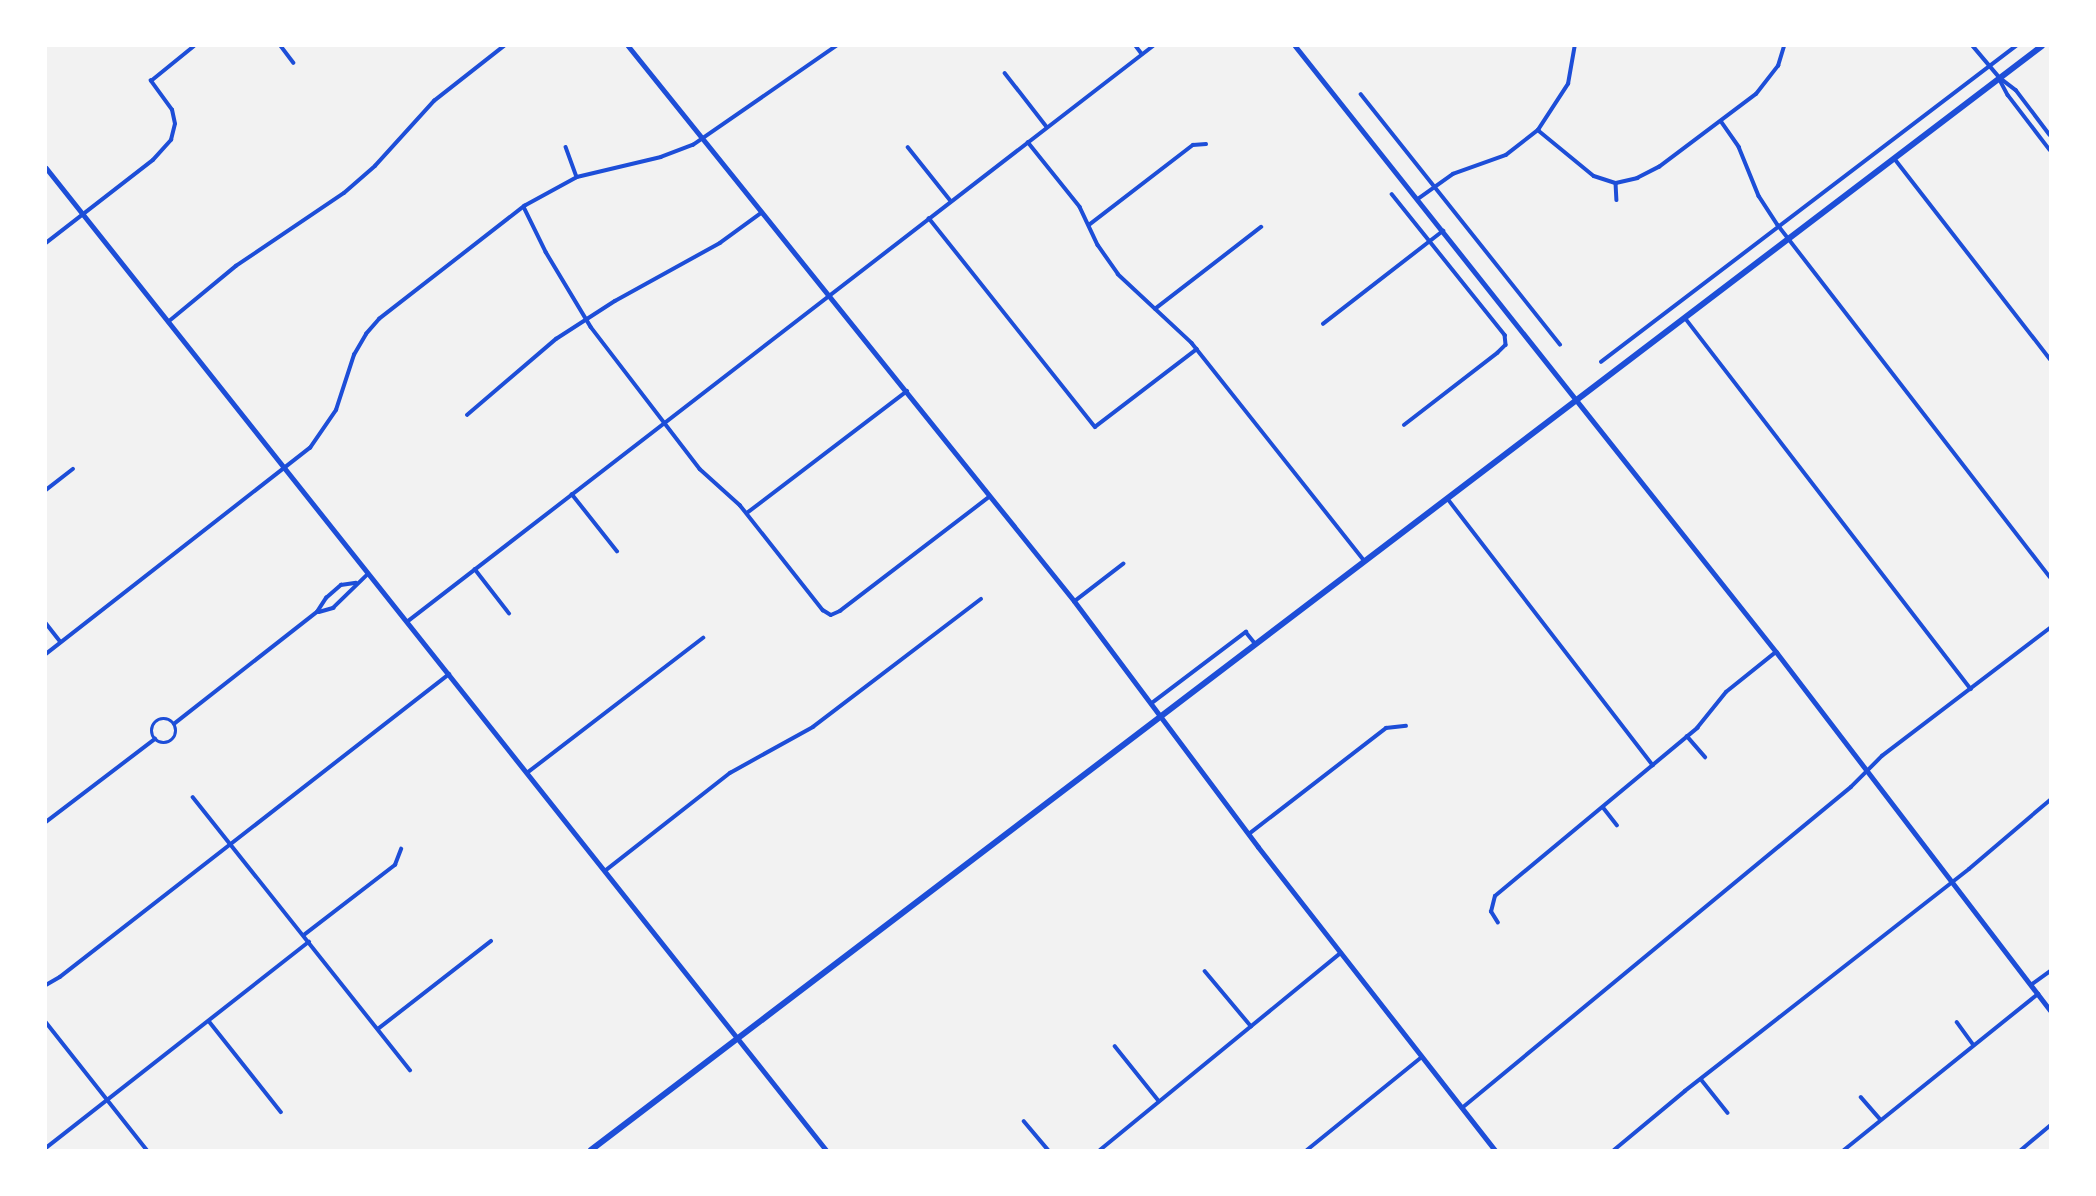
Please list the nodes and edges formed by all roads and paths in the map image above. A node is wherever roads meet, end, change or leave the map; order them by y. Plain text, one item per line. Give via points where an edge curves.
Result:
1 (194, 46) edge
2 (281, 46) edge
3 (504, 46) edge
4 (628, 46) edge
5 (836, 46) edge
6 (1136, 46) edge
7 (1153, 46) edge
8 (1295, 46) edge
9 (1575, 46) edge
10 (1784, 46) edge
11 (1973, 46) edge
12 (2016, 46) edge
13 (2042, 46) edge
14 (1142, 54) junction
15 (294, 63) dead end
16 (1989, 66) junction
17 (1005, 72) dead end
18 (2000, 78) junction
19 (1361, 94) dead end
20 (1721, 121) junction
21 (1047, 127) junction
22 (1538, 130) junction
23 (2050, 135) edge
24 (705, 138) junction
25 (1028, 142) junction
26 (1206, 144) dead end
27 (908, 146) dead end
28 (566, 147) dead end
29 (2050, 150) edge
30 (1894, 158) junction
31 (46, 169) edge
32 (577, 177) junction
33 (1616, 183) junction
34 (1435, 186) junction
35 (1392, 194) dead end
36 (1418, 199) junction
37 (1617, 200) dead end
38 (951, 201) junction
39 (524, 206) junction
40 (761, 213) junction
41 (82, 215) junction
42 (929, 218) junction
43 (1089, 225) junction
44 (1778, 225) junction
45 (1261, 227) dead end
46 (1443, 231) junction
47 (1788, 238) junction
48 (1430, 241) junction
49 (46, 243) edge
50 (829, 296) junction
51 (1156, 309) junction
52 (1685, 318) junction
53 (586, 319) junction
54 (168, 322) junction
55 (1323, 324) dead end
56 (1560, 344) dead end
57 (1197, 349) junction
58 (2050, 359) edge
59 (1601, 362) dead end
60 (908, 391) junction
61 (1578, 401) junction
62 (467, 415) dead end
63 (663, 424) junction
64 (1405, 425) dead end
65 (73, 469) dead end
66 (285, 469) junction
67 (46, 491) edge
68 (572, 494) junction
69 (989, 497) junction
70 (1448, 499) junction
71 (747, 513) junction
72 (617, 551) dead end
73 (1365, 562) junction
74 (1124, 564) dead end
75 (475, 569) junction
76 (368, 574) junction
77 (2050, 577) edge
78 (356, 583) junction
79 (981, 599) dead end
80 (1074, 601) junction
81 (317, 612) junction
82 (509, 613) dead end
83 (407, 622) junction
84 (46, 623) edge
85 (2050, 628) edge
86 (703, 638) dead end
87 (61, 642) junction
88 (1256, 644) junction
89 (1776, 652) junction
90 (46, 654) edge
91 (449, 674) junction
92 (1970, 689) junction
93 (1152, 703) junction
94 (1162, 717) junction
95 (174, 724) junction
96 (1406, 726) dead end
97 (1687, 736) junction
98 (155, 738) junction
99 (1705, 757) dead end
100 (1653, 765) junction
101 (1866, 771) junction
102 (527, 774) junction
103 (193, 797) dead end
104 (2050, 800) edge
105 (1603, 807) junction
106 (46, 822) edge
107 (1617, 825) dead end
108 (1249, 834) junction
109 (231, 844) junction
110 (401, 849) dead end
111 (605, 871) junction
112 (1951, 882) junction
113 (1498, 923) dead end
114 (303, 935) junction
115 (491, 941) dead end
116 (309, 942) junction
117 (1341, 953) junction
118 (1205, 971) dead end
119 (2050, 971) edge
120 (46, 985) edge
121 (2031, 985) junction
122 (2038, 994) junction
123 (2050, 1010) edge
124 (209, 1021) junction
125 (46, 1022) edge
126 (1956, 1022) dead end
127 (1251, 1026) junction
128 (378, 1030) junction
129 (737, 1040) junction
130 (1973, 1044) junction
131 (1115, 1046) dead end
132 (1422, 1057) junction
133 (410, 1070) dead end
134 (1701, 1078) junction
135 (1861, 1097) dead end
136 (107, 1100) junction
137 (1159, 1101) junction
138 (1462, 1108) junction
139 (281, 1112) dead end
140 (1728, 1113) dead end
141 (1880, 1119) junction
142 (1024, 1121) dead end
143 (2050, 1126) edge
144 (1620, 1145) junction
145 (46, 1148) edge
146 (147, 1150) edge
147 (591, 1150) edge
148 (826, 1150) edge
149 (1048, 1150) edge
150 (1100, 1150) edge
151 (1307, 1150) edge
152 (1494, 1150) edge
153 (1614, 1150) edge
154 (1625, 1150) edge
155 (1844, 1150) edge
156 (2021, 1150) edge

1 - 41 street via 150,81 172,110 171,140 153,160
2 - 15 street
3 - 54 street via 434,101 344,193 236,267
4 - 24 main road
5 - 24 street
6 - 14 street
7 - 14 street
8 - 36 main road
9 - 22 street via 1568,84
10 - 20 street via 1764,86
11 - 16 street
12 - 16 street
13 - 18 main road
14 - 21 street
16 - 18 street
16 - 44 street
17 - 21 street
18 - 23 street via 2016,90
18 - 29 street
18 - 30 main road
19 - 34 street
20 - 33 street via 1659,167
20 - 44 street
21 - 25 street
22 - 33 street via 1576,165
22 - 34 street via 1506,155 1453,174
24 - 32 street via 661,157
24 - 40 main road
25 - 38 street
25 - 43 street
26 - 43 street via 1193,145
27 - 38 street
28 - 32 street
30 - 47 main road
30 - 58 street
31 - 41 main road
32 - 39 street
33 - 37 street
34 - 36 street
34 - 56 street
35 - 48 street
36 - 46 main road
38 - 42 street
39 - 53 street
39 - 66 street via 372,327 360,343 336,410 320,436
40 - 50 main road
40 - 53 street via 726,240
41 - 49 street
41 - 54 main road
42 - 50 street
42 - 57 street via 1095,427
43 - 51 street via 1118,274
44 - 47 street
44 - 59 street
45 - 51 street
46 - 48 street
46 - 61 main road
47 - 52 main road
47 - 77 street
48 - 55 street
48 - 64 street via 1505,335 1506,345
50 - 60 main road
50 - 63 street
51 - 57 street
52 - 61 main road
52 - 92 street
53 - 62 street via 523,365
53 - 63 street
54 - 66 main road
57 - 73 street
60 - 69 main road
60 - 71 street
61 - 70 main road
61 - 89 main road
63 - 68 street
63 - 71 street via 700,469
65 - 67 street
66 - 76 main road
66 - 87 street
68 - 72 street
68 - 75 street
69 - 71 street via 831,615
69 - 80 main road
70 - 73 main road
70 - 100 street
73 - 88 main road
74 - 80 street
75 - 82 street
75 - 83 street
76 - 78 street
76 - 83 main road
78 - 81 street via 332,608
78 - 81 street via 341,585
79 - 111 street via 823,720 739,766
80 - 93 main road
81 - 95 street
83 - 91 main road
84 - 87 street
85 - 92 street
86 - 102 street
87 - 90 street
88 - 93 street via 1246,632
88 - 94 main road
89 - 97 street via 1726,692
89 - 101 main road
91 - 102 main road
91 - 109 street
92 - 101 street
93 - 94 main road
94 - 108 main road
94 - 129 main road
95 - 98 street via 170,742 163,744
95 - 98 street via 161,719 155,723
96 - 108 street via 1386,728
97 - 99 street
97 - 100 street
98 - 106 street
100 - 105 street
101 - 112 main road
101 - 138 street
102 - 111 main road
103 - 109 street
104 - 112 street
105 - 107 street
105 - 113 street via 1495,896 1491,912
108 - 117 main road
109 - 114 street
109 - 120 street
110 - 114 street via 395,865
111 - 129 main road
112 - 121 main road
112 - 134 street
114 - 116 street
115 - 128 street
116 - 124 street
116 - 128 street
117 - 127 street
117 - 132 main road
118 - 127 street
119 - 121 street
121 - 122 main road
122 - 123 main road
122 - 130 street
124 - 136 street
124 - 139 street
125 - 136 street
126 - 130 street
127 - 137 street
128 - 133 street
129 - 147 main road
129 - 148 main road
130 - 141 street
131 - 137 street
132 - 138 main road
132 - 151 street
134 - 140 street
134 - 144 street
135 - 141 street
136 - 145 street
136 - 146 street
137 - 150 street
138 - 152 main road
141 - 155 street
142 - 149 street
143 - 156 street
144 - 153 street
144 - 154 street

